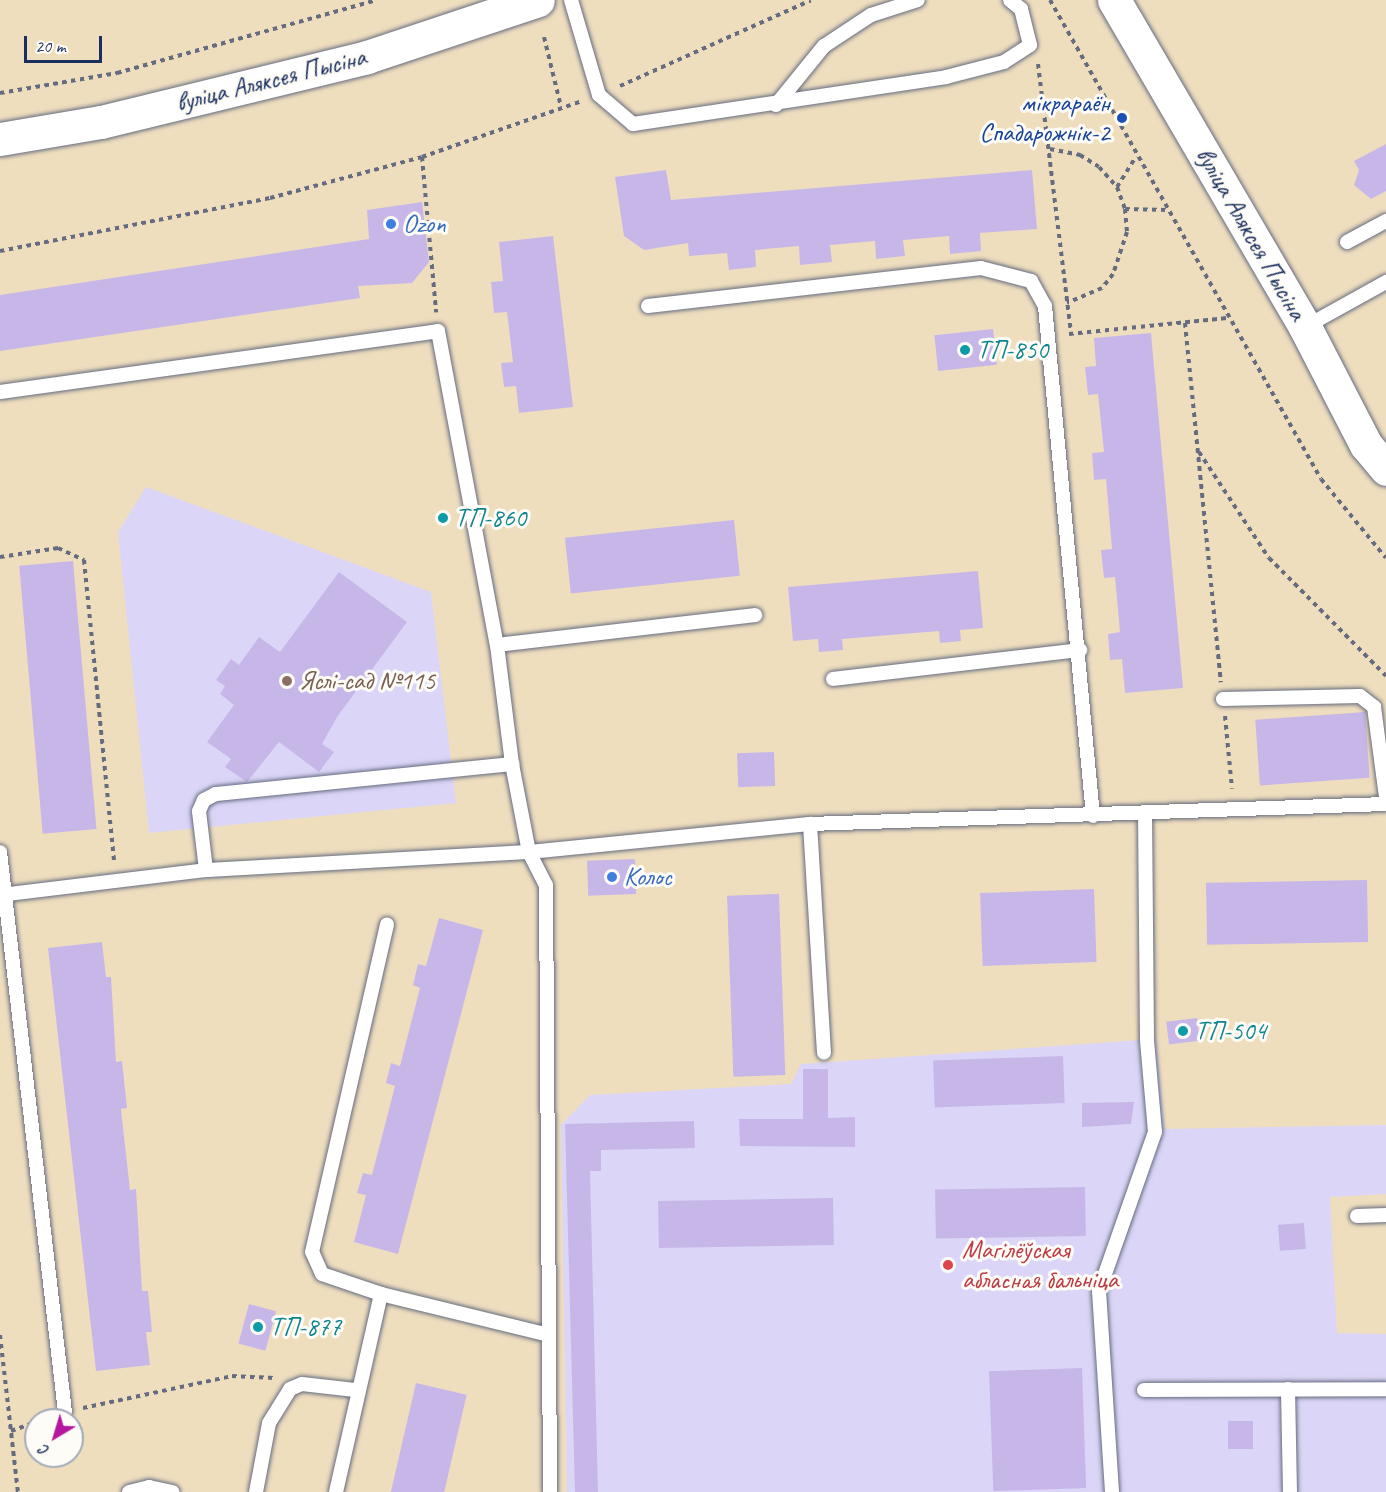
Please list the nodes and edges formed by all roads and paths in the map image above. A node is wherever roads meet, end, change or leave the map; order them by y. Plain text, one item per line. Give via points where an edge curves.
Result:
1 (376, 0) edge
2 (538, 0) edge
3 (571, 0) edge
4 (811, 0) edge
5 (918, 0) edge
6 (1010, 0) edge
7 (1050, 0) edge
8 (1114, 0) edge
9 (544, 37) dead end
10 (1030, 45) junction
11 (0, 93) edge
12 (599, 95) junction
13 (776, 105) junction
14 (561, 107) junction
15 (0, 139) edge
16 (1050, 149) junction
17 (1136, 156) junction
18 (422, 157) junction
19 (1117, 187) junction
20 (1125, 209) junction
21 (1168, 210) junction
22 (1386, 221) edge
23 (1347, 242) dead end
24 (0, 251) edge
25 (1386, 282) edge
26 (1067, 303) junction
27 (648, 306) dead end
28 (1227, 318) junction
29 (1185, 323) junction
30 (1305, 327) junction
31 (438, 331) junction
32 (1071, 334) junction
33 (1048, 336) junction
34 (0, 392) edge
35 (1198, 451) junction
36 (1386, 469) edge
37 (0, 557) edge
38 (1386, 558) edge
39 (755, 615) dead end
40 (497, 645) junction
41 (1080, 650) junction
42 (1386, 676) edge
43 (832, 680) dead end
44 (1223, 699) junction
45 (512, 764) junction
46 (1386, 797) edge
47 (1386, 804) edge
48 (1235, 811) junction
49 (1145, 815) junction
50 (1093, 816) junction
51 (810, 824) junction
52 (0, 852) edge
53 (529, 852) junction
54 (206, 870) junction
55 (116, 881) junction
56 (2, 895) edge
57 (387, 924) dead end
58 (824, 1053) dead end
59 (1386, 1215) edge
60 (1357, 1216) dead end
61 (381, 1294) junction
62 (545, 1334) junction
63 (0, 1335) edge
64 (290, 1389) junction
65 (1288, 1389) junction
66 (1386, 1389) edge
67 (355, 1390) junction
68 (1144, 1390) dead end
69 (65, 1408) edge
70 (84, 1408) edge
71 (24, 1426) edge
72 (11, 1431) junction
73 (18, 1492) edge
74 (129, 1492) edge
75 (172, 1492) edge
76 (256, 1492) edge
77 (336, 1492) edge
78 (550, 1492) edge
79 (1112, 1492) edge
80 (1290, 1492) edge

1 - 11 path via 117,73
2 - 15 main road, вуліца Аляксея Пысіна via 367,57 100,122
3 - 12 lane
4 - 12 path
5 - 13 lane via 871,15 824,46
6 - 10 lane via 1021,9
7 - 17 path
8 - 30 main road, вуліца Аляксея Пысіна
9 - 14 path
10 - 13 lane via 1004,62 946,77
10 - 16 path via 1041,72
12 - 13 lane via 633,124
12 - 14 path
14 - 18 path
16 - 19 path via 1080,154
16 - 26 path
17 - 19 path
17 - 21 path
18 - 24 path via 270,198
18 - 31 path
19 - 20 path
20 - 21 path
20 - 26 path via 1127,232 1113,274 1102,288
21 - 28 path
22 - 23 lane
25 - 30 lane
26 - 32 path
27 - 33 lane via 981,268 1031,281 1045,306
28 - 29 path
28 - 38 path via 1321,479
29 - 32 path
29 - 35 path
30 - 36 main road, вуліца Аляксея Пысіна via 1366,445
31 - 34 lane
31 - 40 lane
32 - 33 path
33 - 41 lane
35 - 42 path via 1269,558
35 - 44 path
37 - 55 path via 58,548 84,560
39 - 40 lane
40 - 45 lane
41 - 43 lane
41 - 50 lane
44 - 46 lane via 1360,696 1374,707
44 - 48 path
45 - 53 lane
45 - 54 lane via 216,794 204,800 199,811
47 - 48 lane
48 - 49 lane
49 - 50 lane
49 - 79 lane via 1147,1040 1155,1132 1099,1291
50 - 51 lane
51 - 53 lane
51 - 58 lane
52 - 56 lane
53 - 54 lane
53 - 62 lane via 546,885
54 - 55 lane
55 - 56 lane
56 - 69 lane
57 - 61 lane via 312,1252 322,1274
59 - 60 lane
61 - 62 lane
61 - 67 lane
62 - 78 lane
63 - 72 path
64 - 67 lane via 302,1384
64 - 70 path via 272,1376 232,1376
64 - 76 lane via 269,1423
65 - 66 lane
65 - 68 lane
65 - 80 lane
67 - 77 lane
71 - 72 path
72 - 73 path
74 - 75 lane via 149,1487

